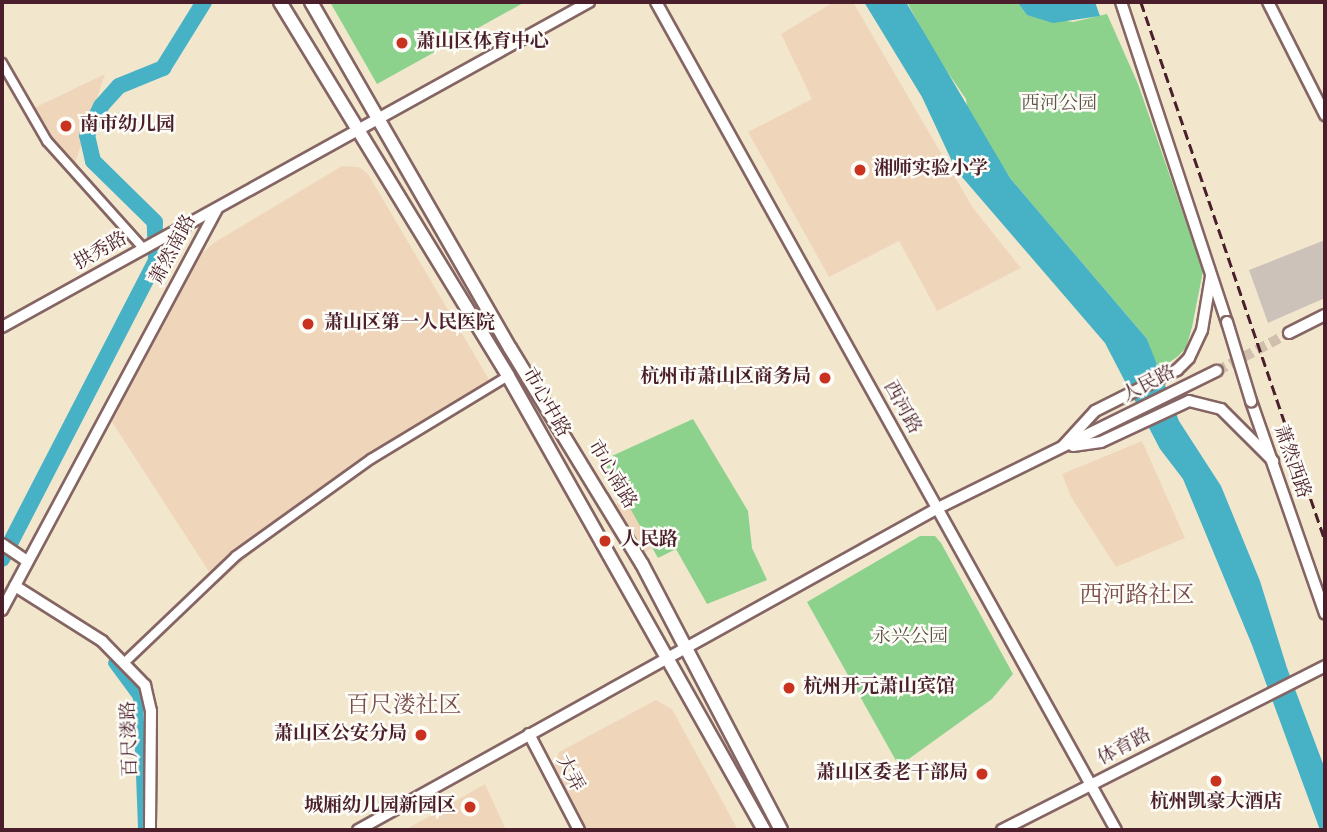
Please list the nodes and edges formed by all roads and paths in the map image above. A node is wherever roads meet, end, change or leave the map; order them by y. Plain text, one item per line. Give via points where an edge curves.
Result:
1 (280, 2) edge
2 (312, 2) edge
3 (589, 2) edge
4 (656, 2) edge
5 (1268, 2) edge
6 (1121, 3) edge
7 (2, 63) edge
8 (1325, 115) edge
9 (378, 117) junction
10 (354, 130) junction
11 (217, 209) junction
12 (144, 249) junction
13 (1212, 273) junction
14 (1325, 315) edge
15 (2, 327) edge
16 (1289, 333) tunnel mouth
17 (1217, 371) tunnel mouth
18 (508, 376) junction
19 (1063, 447) junction
20 (1273, 461) junction
21 (936, 509) junction
22 (2, 544) edge
23 (27, 561) junction
24 (15, 586) junction
25 (2, 610) edge
26 (1325, 614) edge
27 (684, 651) junction
28 (669, 659) junction
29 (125, 662) junction
30 (1325, 666) edge
31 (529, 734) junction
32 (1091, 785) junction
33 (150, 830) edge
34 (358, 830) edge
35 (579, 830) edge
36 (764, 830) edge
37 (781, 830) edge
38 (1002, 830) edge
39 (1116, 830) edge

1 - 10 main road, 市心中路
2 - 9 main road, 市心南路
3 - 9 main road, 萧然南路
4 - 21 main road, 西河路
5 - 8 main road
6 - 13 main road, 萧然西路
7 - 12 street via 47,141
9 - 10 main road, 萧然南路
9 - 27 main road, 市心南路 via 510,348 642,564
10 - 11 main road, 萧然南路
10 - 18 main road, 市心中路
11 - 12 main road, 拱秀路
11 - 23 main road, 萧然南路
12 - 15 main road, 拱秀路
13 - 19 main road via 1198,344 1189,358 1081,421
13 - 20 main road, 萧然西路, bridge
14 - 16 main road
17 - 19 main road, 人民路
18 - 28 main road, 市心中路
18 - 29 street via 372,459 236,556
19 - 20 main road via 1101,442 1189,401 1220,409
19 - 21 main road, 人民路
20 - 26 main road, 萧然西路
21 - 27 main road, 人民路
21 - 32 main road, 西河路
22 - 23 main road
23 - 24 main road, 萧然南路
24 - 25 main road, 萧然南路
24 - 29 main road, 百尺溇路 via 102,641
27 - 28 main road, 人民路
27 - 37 main road, 市心南路
28 - 31 main road, 人民路
28 - 36 main road, 市心中路
29 - 33 main road, 百尺溇路 via 145,685 151,711
30 - 32 main road, 体育路
31 - 34 main road, 人民路
31 - 35 main road, 大弄
32 - 38 main road, 体育路
32 - 39 main road, 西河路

